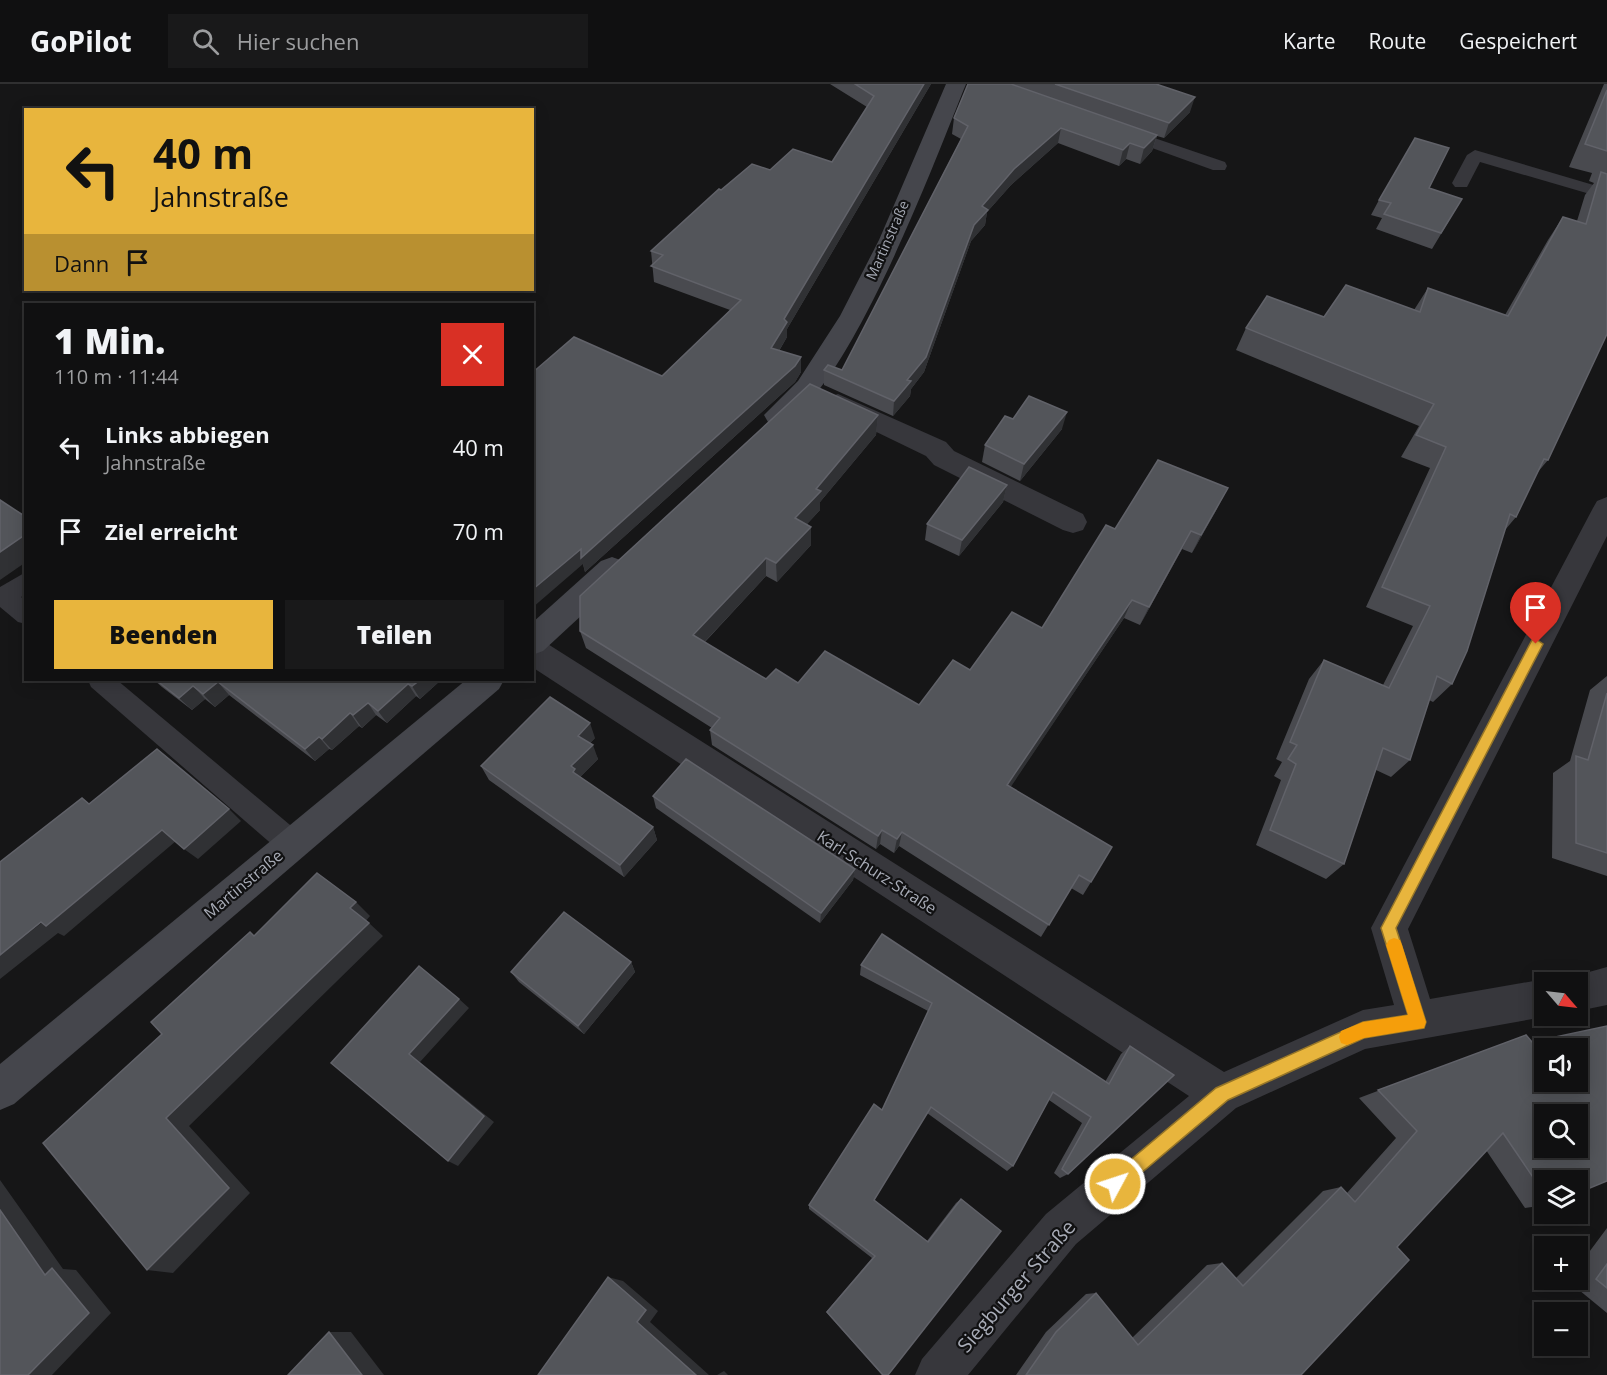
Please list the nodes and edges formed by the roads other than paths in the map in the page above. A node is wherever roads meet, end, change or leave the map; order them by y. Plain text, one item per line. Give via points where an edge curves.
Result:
1 (956, 84) edge
2 (1108, 127) edge
3 (1219, 166) dead end
4 (1461, 183) dead end
5 (1607, 194) edge
6 (806, 389) junction
7 (755, 436) edge
8 (1607, 508) edge
9 (1073, 522) dead end
10 (635, 547) edge
11 (24, 582) edge
12 (24, 613) edge
13 (534, 640) edge
14 (534, 651) edge
15 (101, 681) edge
16 (487, 681) edge
17 (292, 844) junction
18 (1607, 986) edge
19 (1588, 990) edge
20 (1534, 1000) edge
21 (1418, 1022) junction
22 (0, 1090) edge
23 (1222, 1094) junction
24 (938, 1375) edge

1 - 6 street, Martinstraße via 879,261 845,328
2 - 3 lane
4 - 5 lane via 1475,155
6 - 7 street, Martinstraße
6 - 9 street via 936,449 944,458
8 - 21 street via 1389,928
10 - 13 street
11 - 12 lane via 4,597
14 - 23 street, Karl-Schurz-Straße
15 - 17 lane
16 - 17 street, Martinstraße
17 - 22 street, Martinstraße
18 - 19 street
20 - 21 street, Siegburger Straße
21 - 23 street, Siegburger Straße via 1363,1030
23 - 24 street, Siegburger Straße via 1061,1229

